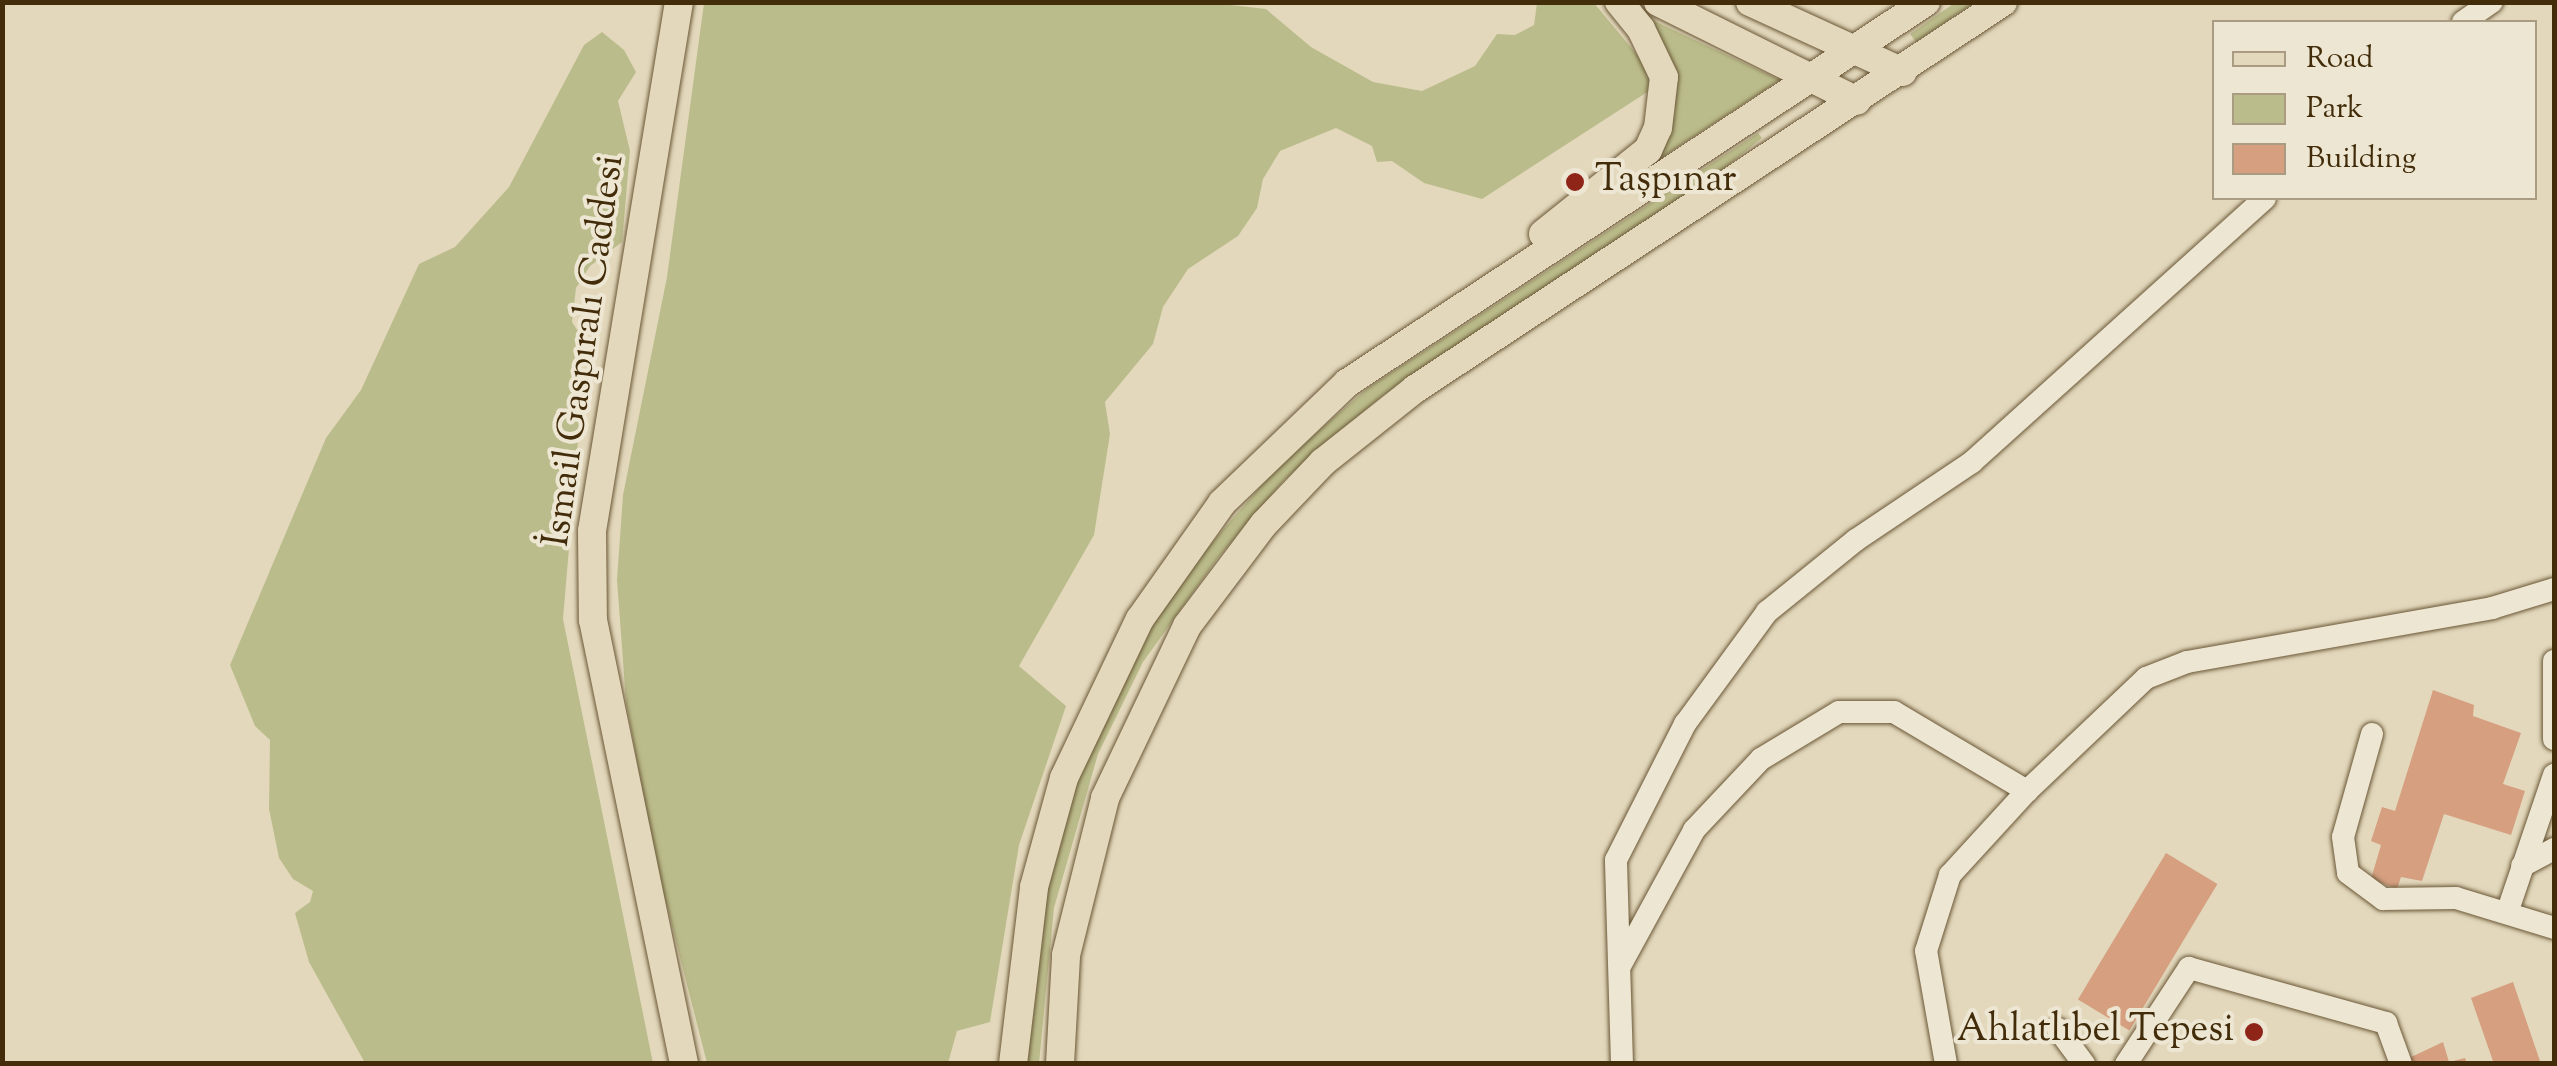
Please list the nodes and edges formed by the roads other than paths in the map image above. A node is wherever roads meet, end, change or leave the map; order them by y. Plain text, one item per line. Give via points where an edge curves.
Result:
1 (679, 2) edge
2 (1619, 2) edge
3 (1658, 2) edge
4 (1750, 2) edge
5 (1926, 2) edge
6 (2003, 2) edge
7 (2492, 2) edge
8 (2466, 20) edge
9 (1855, 52) junction
10 (1904, 72) junction
11 (1814, 76) junction
12 (1857, 101) junction
13 (2263, 200) edge
14 (1388, 354) junction
15 (2554, 588) edge
16 (2554, 661) edge
17 (2372, 734) dead end
18 (2554, 739) edge
19 (2554, 775) edge
20 (2027, 790) junction
21 (2554, 850) edge
22 (2522, 866) junction
23 (2507, 914) junction
24 (2554, 928) edge
25 (1619, 968) junction
26 (2058, 1029) dead end
27 (684, 1064) edge
28 (1013, 1064) edge
29 (1060, 1064) edge
30 (1622, 1064) edge
31 (1946, 1064) edge
32 (2084, 1064) edge
33 (2126, 1064) edge
34 (2400, 1064) edge

1 - 27 main road, İsmail Gaspıralı Caddesi via 592,532 593,620
2 - 14 main road via 1642,29 1664,77 1666,101 1648,150
3 - 11 main road
4 - 9 main road
5 - 9 main road
6 - 10 main road
7 - 8 lane
9 - 10 main road
9 - 11 main road
10 - 12 main road
11 - 12 main road
11 - 14 main road
12 - 29 main road via 1415,388 1323,462 1253,537 1170,656 1105,798 1066,955
13 - 25 lane via 1972,462 1856,540 1767,612 1685,724 1616,860
14 - 28 main road via 1320,405 1222,503 1164,580 1110,673 1064,778 1038,872
15 - 20 lane via 2492,608 2187,662 2146,678
16 - 18 lane
17 - 23 lane via 2344,837 2348,874 2383,899 2456,898
19 - 22 lane
20 - 25 lane via 1894,712 1839,712 1761,759 1694,830
20 - 31 lane via 1950,875 1926,952
21 - 22 lane
22 - 23 lane
23 - 24 lane
25 - 30 lane
26 - 32 lane
33 - 34 lane via 2189,968 2386,1024

